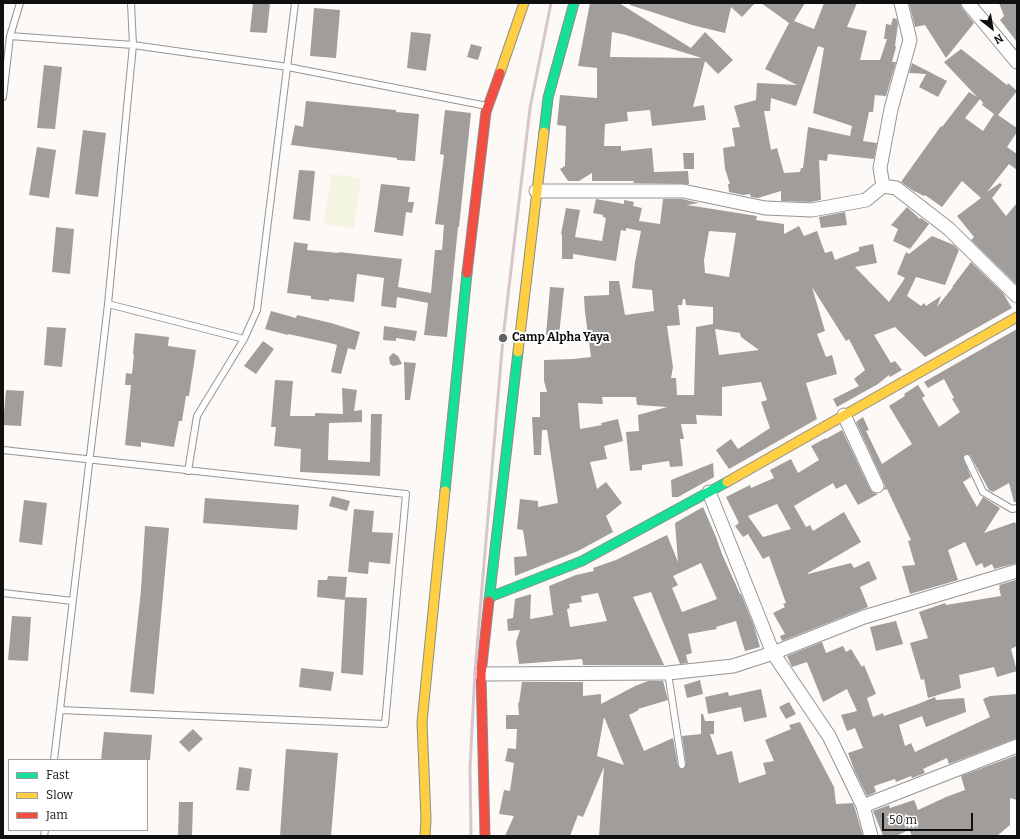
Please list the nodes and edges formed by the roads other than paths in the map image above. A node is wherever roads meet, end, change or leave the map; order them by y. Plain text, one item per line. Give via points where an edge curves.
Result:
1 (20, 3) edge
2 (131, 3) edge
3 (295, 3) edge
4 (524, 3) edge
5 (574, 3) edge
6 (901, 3) edge
7 (968, 3) edge
8 (10, 36) junction
9 (133, 45) junction
10 (1017, 62) edge
11 (288, 67) junction
12 (3, 97) edge
13 (488, 107) junction
14 (883, 186) junction
15 (536, 191) junction
16 (1017, 296) edge
17 (108, 304) junction
18 (1017, 317) edge
19 (244, 339) junction
20 (844, 415) junction
21 (3, 450) edge
22 (967, 458) dead end
23 (90, 460) junction
24 (188, 471) junction
25 (877, 486) dead end
26 (709, 492) junction
27 (1017, 508) edge
28 (1017, 570) edge
29 (3, 593) edge
30 (490, 597) junction
31 (73, 601) junction
32 (773, 653) junction
33 (668, 673) junction
34 (481, 674) junction
35 (60, 710) junction
36 (1017, 746) edge
37 (54, 759) edge
38 (682, 765) dead end
39 (863, 806) junction
40 (425, 836) edge
41 (485, 836) edge
42 (871, 836) edge

1 - 8 lane
2 - 9 lane
3 - 11 lane
4 - 13 street
5 - 15 street via 548,98
6 - 14 street via 910,40 891,109 880,168
7 - 10 street
8 - 9 lane
8 - 12 lane
9 - 11 lane
9 - 17 lane
11 - 13 lane
11 - 19 lane via 257,310
13 - 40 street via 464,300 422,722
14 - 15 street via 866,200 812,210 765,208 683,191
14 - 16 street via 896,188 949,229
15 - 30 street
17 - 19 lane
17 - 23 lane
18 - 20 street
19 - 24 lane via 196,416
20 - 25 street
20 - 26 street
21 - 23 lane
22 - 27 lane via 983,492 1012,509
23 - 24 lane
23 - 31 lane
24 - 35 lane via 406,494 385,724
26 - 30 street via 582,561
26 - 32 street
28 - 32 street via 864,618
29 - 31 lane
30 - 34 street
31 - 35 lane
32 - 33 street via 733,666
32 - 39 street via 829,736
33 - 34 street
33 - 38 lane
34 - 41 street
35 - 37 lane
36 - 39 street
39 - 42 street

